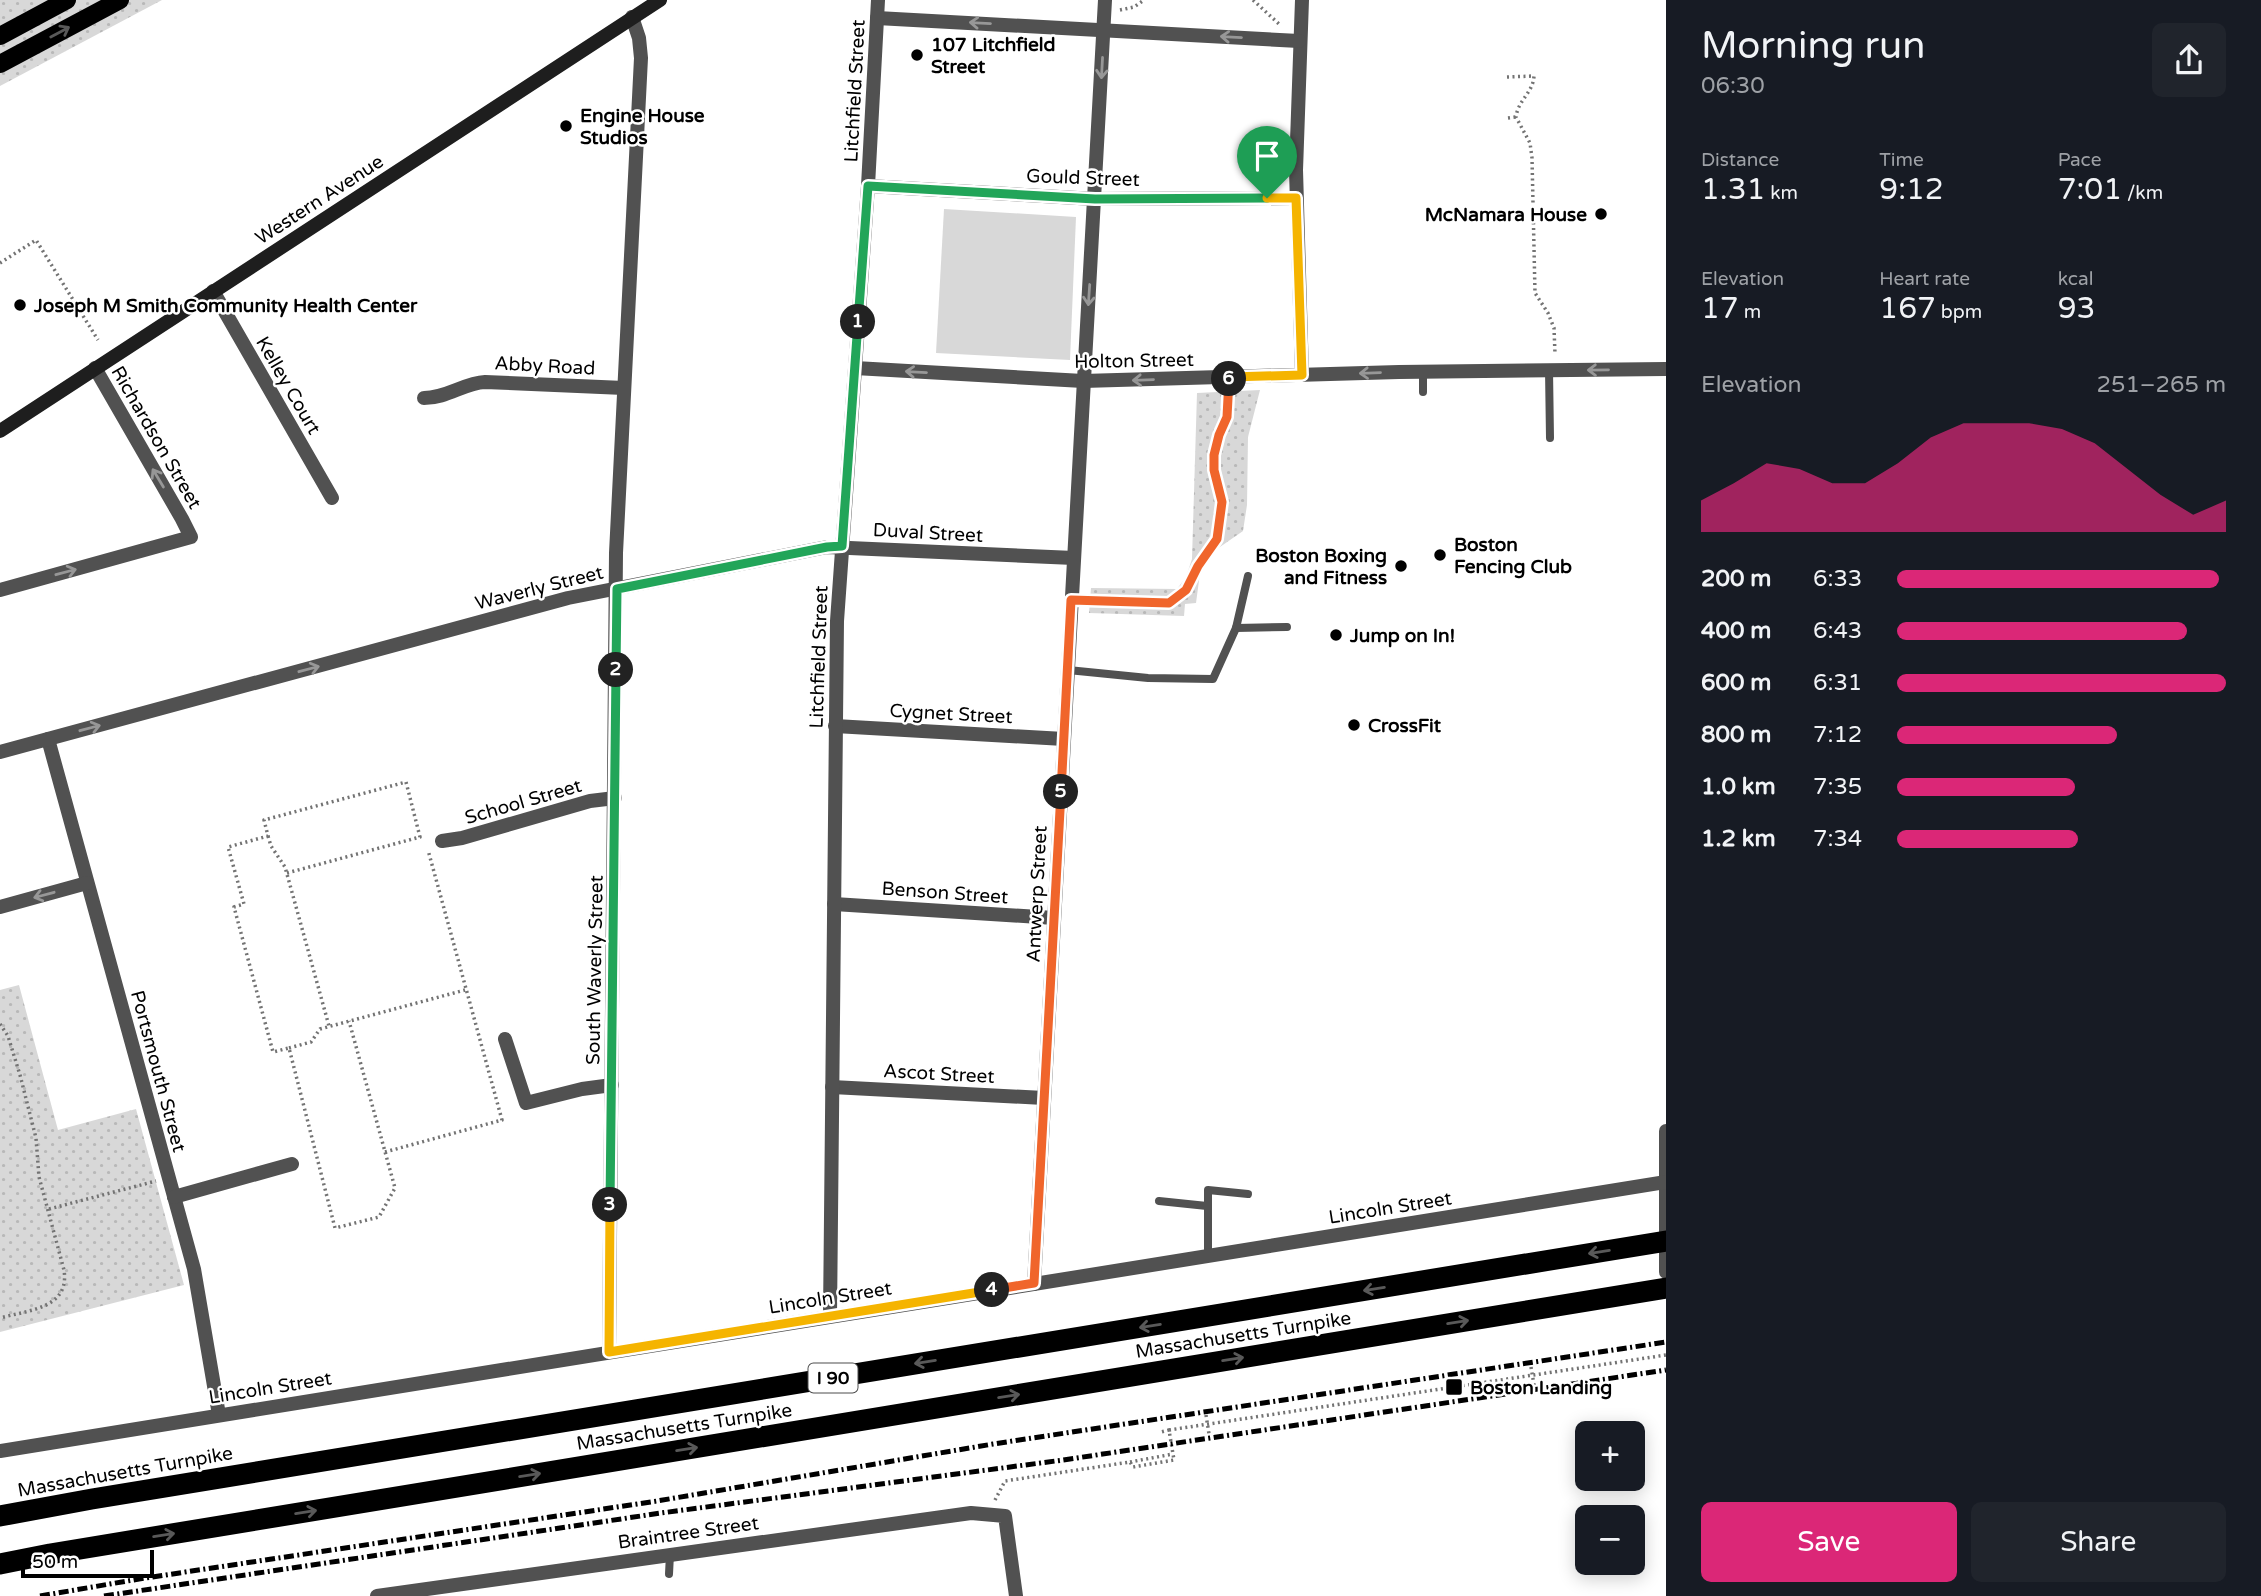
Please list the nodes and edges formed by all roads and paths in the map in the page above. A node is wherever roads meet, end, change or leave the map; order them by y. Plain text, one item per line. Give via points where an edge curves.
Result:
1 (67, 0) edge
2 (120, 0) edge
3 (660, 0) edge
4 (878, 0) edge
5 (1105, 0) edge
6 (1144, 0) edge
7 (1253, 0) edge
8 (1302, 0) edge
9 (1118, 10) dead end
10 (632, 17) junction
11 (877, 18) junction
12 (1279, 24) dead end
13 (1104, 30) junction
14 (0, 36) edge
15 (1299, 41) junction
16 (0, 64) edge
17 (1507, 77) dead end
18 (1516, 117) junction
19 (1508, 118) dead end
20 (868, 186) junction
21 (1296, 198) junction
22 (1095, 199) junction
23 (0, 263) edge
24 (213, 291) junction
25 (98, 340) dead end
26 (1555, 354) dead end
27 (95, 368) junction
28 (855, 368) junction
29 (1666, 369) edge
30 (1549, 370) junction
31 (1423, 372) junction
32 (1302, 375) junction
33 (1230, 377) junction
34 (1083, 381) junction
35 (624, 388) junction
36 (1423, 392) dead end
37 (424, 397) dead end
38 (0, 430) edge
39 (1550, 438) dead end
40 (332, 498) dead end
41 (842, 546) junction
42 (1074, 558) junction
43 (1248, 576) dead end
44 (617, 589) junction
45 (0, 590) edge
46 (1071, 600) junction
47 (1287, 627) dead end
48 (1236, 628) junction
49 (1068, 670) junction
50 (835, 726) junction
51 (48, 739) junction
52 (1064, 739) junction
53 (0, 752) edge
54 (615, 798) junction
55 (268, 836) junction
56 (442, 841) dead end
57 (428, 850) dead end
58 (287, 873) junction
59 (87, 883) junction
60 (834, 904) junction
61 (0, 906) edge
62 (1054, 918) junction
63 (465, 989) junction
64 (349, 1021) junction
65 (0, 1024) edge
66 (329, 1026) junction
67 (505, 1039) dead end
68 (289, 1048) junction
69 (612, 1085) junction
70 (832, 1087) junction
71 (1044, 1098) junction
72 (1666, 1131) edge
73 (385, 1152) junction
74 (1665, 1161) edge
75 (292, 1164) dead end
76 (158, 1180) dead end
77 (1666, 1182) edge
78 (1248, 1194) dead end
79 (174, 1197) junction
80 (1159, 1201) dead end
81 (1208, 1206) junction
82 (49, 1209) junction
83 (1666, 1241) edge
84 (1208, 1255) junction
85 (1666, 1272) edge
86 (1034, 1283) junction
87 (1666, 1288) edge
88 (830, 1316) junction
89 (0, 1318) edge
90 (609, 1352) junction
91 (1666, 1355) edge
92 (1638, 1359) junction
93 (1655, 1359) dead end
94 (1531, 1367) dead end
95 (1532, 1375) junction
96 (1534, 1385) dead end
97 (219, 1415) junction
98 (1206, 1415) dead end
99 (1207, 1424) junction
100 (1169, 1430) junction
101 (1161, 1432) dead end
102 (1209, 1434) dead end
103 (0, 1451) edge
104 (1173, 1454) junction
105 (1130, 1462) junction
106 (995, 1500) dead end
107 (0, 1516) edge
108 (670, 1554) junction
109 (0, 1564) edge
110 (669, 1574) dead end
111 (377, 1596) edge
112 (1016, 1596) edge

1 - 14 main road
16 -> 2 main road
3 - 10 main road, Western Avenue
4 - 11 street, Litchfield Street
5 - 13 street, Antwerp Street
6 - 9 path
7 - 12 path
8 - 15 street
10 - 24 main road, Western Avenue
10 - 35 street, Waverly Street via 641,58
13 -> 11 street
11 - 20 street, Litchfield Street
15 -> 13 street
13 -> 22 street, Antwerp Street
15 - 21 street
17 - 18 path via 1534,76
18 - 19 path
18 - 26 path via 1530,142 1532,158 1535,293 1554,328
20 - 22 street, Gould Street
20 - 28 street, Litchfield Street
21 - 22 street, Gould Street
21 - 32 street
22 -> 34 street, Antwerp Street
23 - 25 path via 36,240
24 - 27 main road, Western Avenue
24 - 40 street, Kelley Court
27 - 38 main road, Western Avenue
45 -> 27 street, Richardson Street via 191,537
34 -> 28 street, Holton Street
28 - 41 street, Litchfield Street
29 -> 30 street, Holton Street
30 - 31 street, Holton Street
30 - 39 lane
31 -> 32 street, Holton Street
31 - 36 lane
32 - 33 street, Holton Street
33 -> 34 street, Holton Street
33 - 46 path via 1227,417 1214,455 1222,502 1217,539 1186,590 1169,603
34 - 42 street, Antwerp Street
35 - 37 street, Abby Road via 485,382
35 - 44 street, Waverly Street
41 - 42 street, Duval Street
41 - 44 street, Duval Street
41 - 50 street, Litchfield Street
42 - 46 street, Antwerp Street
43 - 48 lane
51 -> 44 street, Waverly Street
44 - 54 street, South Waverly Street
46 - 49 street, Antwerp Street
47 - 48 lane
48 - 49 lane via 1213,679
49 - 52 street, Antwerp Street
50 - 52 street, Cygnet Street
50 - 60 street, Litchfield Street
51 - 53 street, Waverly Street
51 - 59 street, Portsmouth Street
52 - 62 street, Antwerp Street
54 - 56 street, School Street
54 - 69 street, South Waverly Street
55 - 58 path
55 - 58 path via 264,820 406,782 420,836
55 - 68 path via 228,847 244,904 234,907 273,1052
57 - 63 path
58 - 66 path
59 -> 61 street
59 - 79 street, Portsmouth Street
60 - 62 street, Benson Street
60 - 70 street, Litchfield Street
62 - 71 street, Antwerp Street
63 - 64 path
63 - 73 path via 502,1121
64 - 66 path
64 - 73 path
65 - 82 path via 20,1075
66 - 68 path via 320,1029 311,1042
67 - 69 street via 526,1103
68 - 73 path via 335,1228 379,1217 396,1188
69 - 90 street, South Waverly Street
70 - 71 street, Ascot Street
70 - 88 street, Litchfield Street
71 - 86 street, Antwerp Street
72 - 74 street
74 - 85 street
75 - 79 street
76 - 82 path
77 - 84 street, Lincoln Street
78 - 81 lane via 1208,1190
79 - 97 street, Portsmouth Street via 197,1280
80 - 81 lane
81 - 84 lane
82 - 89 path via 64,1288 52,1303
83 -> 107 highway, Massachusetts Turnpike / I 90
84 - 86 street, Lincoln Street
86 - 88 street, Lincoln Street
109 -> 87 highway, Massachusetts Turnpike / I 90
88 - 90 street, Lincoln Street
90 - 97 street, Lincoln Street
91 - 92 path
92 - 93 path
92 - 95 path
94 - 95 path
95 - 96 path
95 - 99 path
97 - 103 street, Lincoln Street
98 - 99 path
99 - 100 path
99 - 102 path
100 - 101 path
100 - 104 path
104 - 105 path
104 - 105 path via 1174,1460 1133,1467
105 - 106 path via 1005,1481
108 - 110 lane
108 - 111 street, Braintree Street
108 - 112 street, Braintree Street via 960,1513 1005,1516

